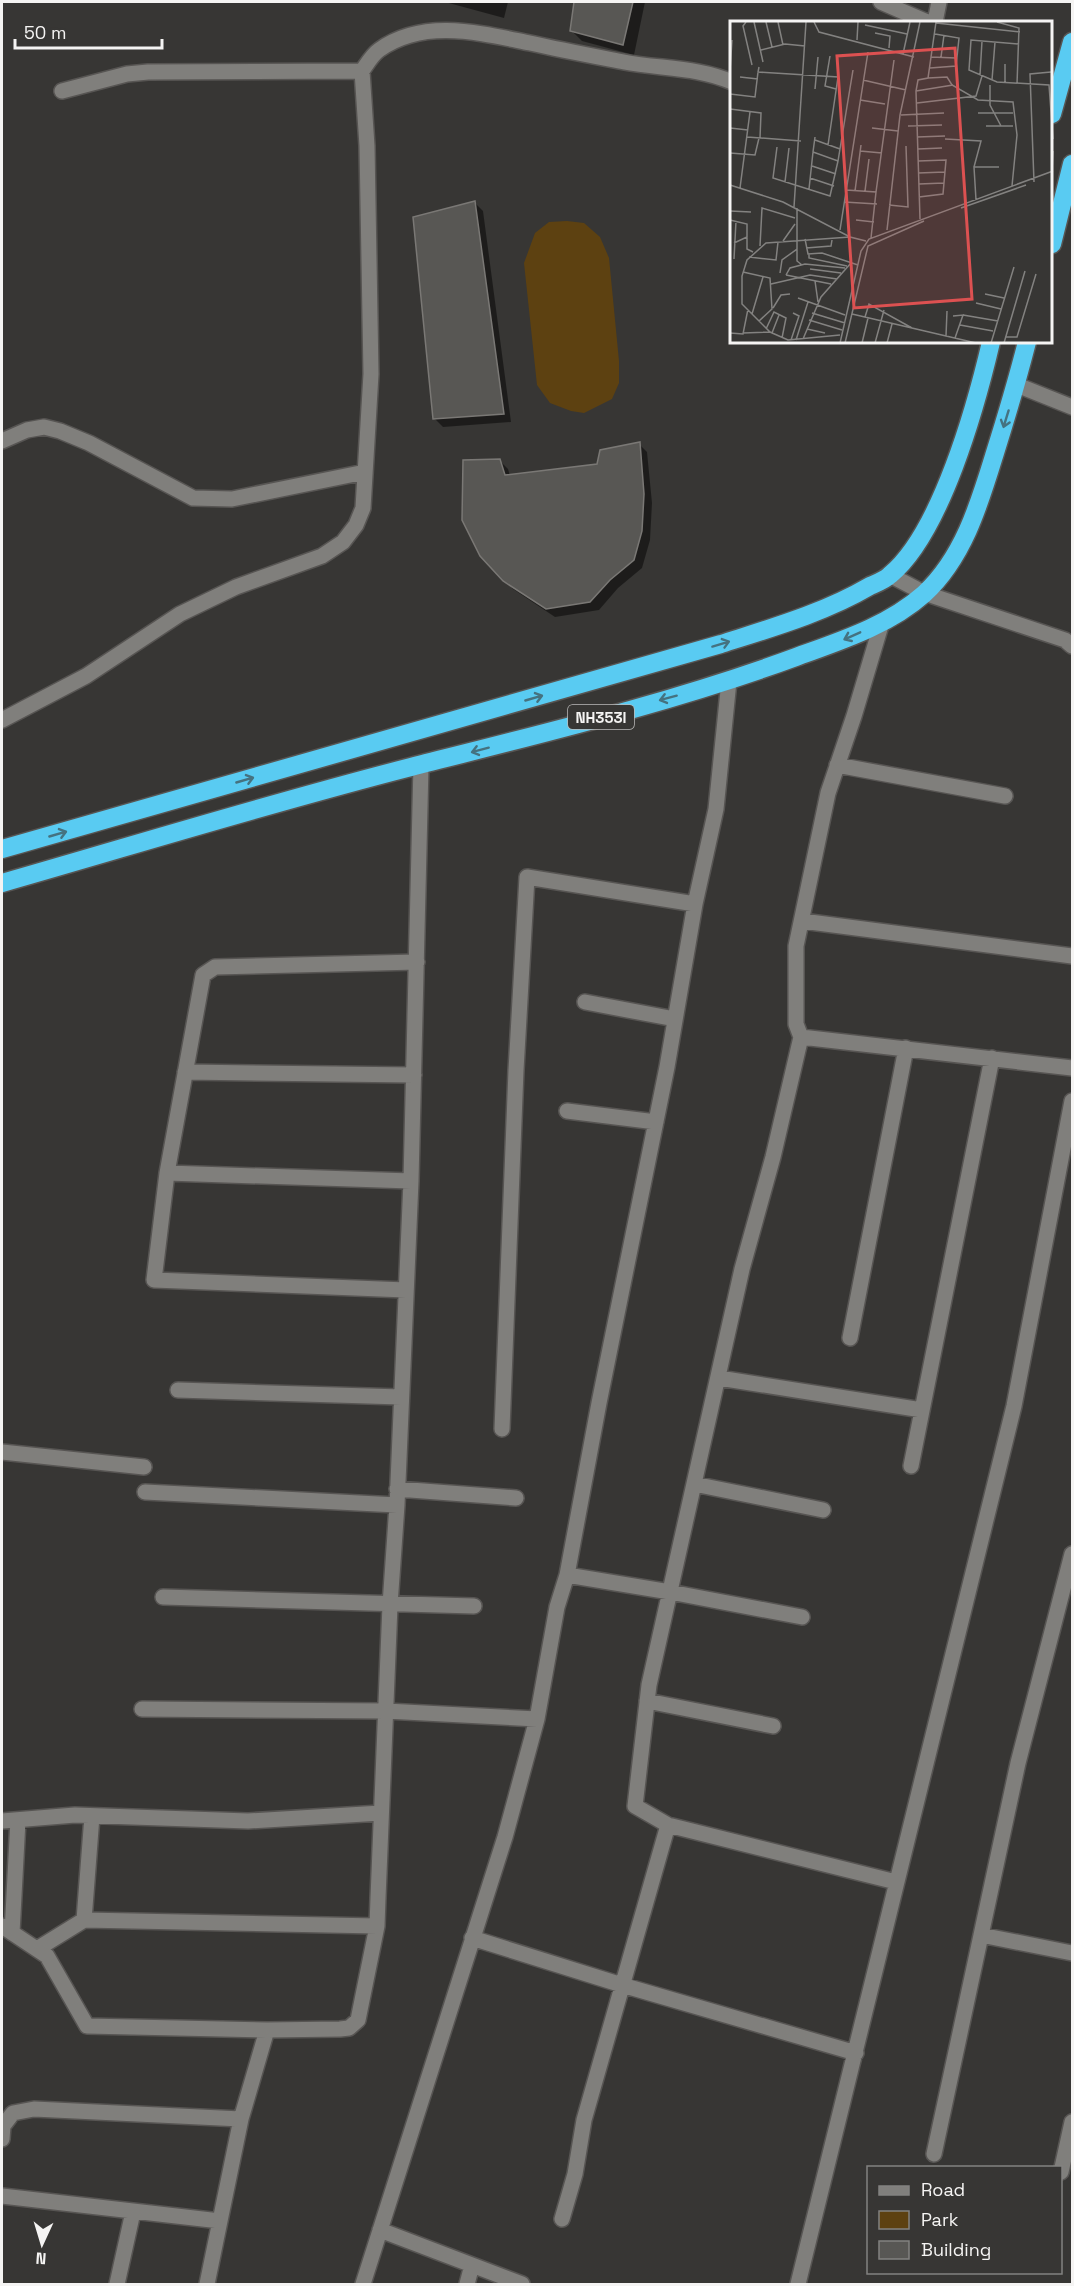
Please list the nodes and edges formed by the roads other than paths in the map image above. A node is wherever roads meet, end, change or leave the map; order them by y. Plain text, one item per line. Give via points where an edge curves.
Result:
1 (881, 2) edge
2 (939, 2) edge
3 (925, 21) edge
4 (935, 21) edge
5 (1072, 42) edge
6 (362, 71) junction
7 (730, 81) edge
8 (62, 92) dead end
9 (1053, 110) edge
10 (1072, 164) edge
11 (1053, 240) edge
12 (991, 344) edge
13 (1027, 344) edge
14 (1017, 385) junction
15 (1072, 407) edge
16 (2, 441) edge
17 (366, 472) junction
18 (890, 575) junction
19 (924, 593) junction
20 (882, 622) junction
21 (1070, 641) edge
22 (729, 681) junction
23 (2, 720) edge
24 (422, 765) junction
25 (837, 765) junction
26 (1005, 796) dead end
27 (2, 849) edge
28 (2, 883) edge
29 (694, 904) junction
30 (802, 921) junction
31 (1072, 957) edge
32 (417, 962) junction
33 (585, 1002) dead end
34 (675, 1019) junction
35 (801, 1037) junction
36 (906, 1048) junction
37 (992, 1058) junction
38 (1072, 1068) edge
39 (185, 1072) junction
40 (414, 1075) junction
41 (1072, 1101) edge
42 (567, 1111) dead end
43 (656, 1122) junction
44 (167, 1173) junction
45 (411, 1181) junction
46 (406, 1290) junction
47 (850, 1338) dead end
48 (719, 1378) junction
49 (178, 1390) dead end
50 (401, 1397) junction
51 (922, 1410) junction
52 (502, 1428) dead end
53 (2, 1452) edge
54 (911, 1466) dead end
55 (144, 1467) dead end
56 (694, 1484) junction
57 (145, 1492) dead end
58 (397, 1497) junction
59 (516, 1498) dead end
60 (823, 1510) dead end
61 (1072, 1554) edge
62 (567, 1575) junction
63 (670, 1592) junction
64 (163, 1597) dead end
65 (390, 1605) junction
66 (474, 1606) dead end
67 (802, 1617) dead end
68 (647, 1701) junction
69 (142, 1709) dead end
70 (386, 1711) junction
71 (537, 1719) junction
72 (773, 1726) dead end
73 (381, 1813) junction
74 (92, 1816) junction
75 (18, 1820) junction
76 (2, 1821) edge
77 (668, 1825) junction
78 (896, 1882) junction
79 (84, 1920) junction
80 (376, 1926) junction
81 (7, 1929) edge
82 (981, 1935) junction
83 (472, 1938) junction
84 (37, 1949) junction
85 (1072, 1953) edge
86 (622, 1985) junction
87 (267, 2030) junction
88 (856, 2053) junction
89 (241, 2119) junction
90 (1072, 2122) edge
91 (2, 2139) edge
92 (934, 2154) dead end
93 (1062, 2167) edge
94 (2, 2196) edge
95 (133, 2212) junction
96 (562, 2219) dead end
97 (220, 2221) junction
98 (380, 2230) junction
99 (472, 2265) junction
100 (117, 2284) edge
101 (207, 2284) edge
102 (363, 2284) edge
103 (466, 2284) edge
104 (522, 2284) edge
105 (798, 2284) edge

1 - 3 street
2 - 4 street
5 - 9 highway
6 - 7 street via 377,51 394,41 441,30 469,31 627,63 712,74
6 - 8 street via 148,72
6 - 17 street via 371,354
10 - 11 highway
12 - 18 highway, NH353I via 962,443 932,519 912,551
13 - 14 highway, NH353I
14 - 15 street
14 -> 19 highway, NH353I via 967,533
16 - 17 street via 44,427 60,431 193,498 232,498
17 - 23 street via 363,508 343,542 322,556 236,587 180,614 86,676
18 - 19 street
27 -> 18 highway, NH353I via 721,644 796,620
19 - 20 highway, NH353I
19 - 21 street
20 -> 22 highway, NH353I
20 - 25 street
22 -> 24 highway, NH353I
22 - 29 street via 716,809
24 - 28 highway, NH353I
24 - 32 street
25 - 26 street
25 - 30 street
29 - 34 street
29 - 52 street via 527,877
30 - 31 street
30 - 35 street via 796,946 796,1024
32 - 39 street via 215,968 203,975
32 - 40 street
33 - 34 street
34 - 43 street
35 - 36 street
35 - 48 street via 742,1269
36 - 37 street
36 - 47 street
37 - 38 street
37 - 51 street
39 - 40 street
39 - 44 street
40 - 45 street
41 - 78 street via 1014,1406
42 - 43 street
43 - 62 street
44 - 45 street
44 - 46 street via 154,1280
45 - 46 street
46 - 50 street
48 - 51 street
48 - 56 street
49 - 50 street
50 - 58 street
51 - 54 street
53 - 55 street
56 - 60 street
56 - 63 street
57 - 58 street
58 - 59 street
58 - 65 street
61 - 82 street via 1018,1763
62 - 63 street
62 - 71 street via 557,1607
63 - 67 street
63 - 68 street
64 - 65 street
65 - 66 street
65 - 70 street
68 - 72 street
68 - 77 street via 635,1806
69 - 70 street
70 - 71 street
70 - 73 street
71 - 83 street
73 - 74 street via 248,1821
73 - 80 street
74 - 75 street
74 - 79 street
75 - 76 street
75 - 81 street
77 - 78 street
77 - 86 street
78 - 88 street
79 - 80 street
79 - 84 street
80 - 87 street via 358,2020 349,2028
81 - 84 street
82 - 85 street
82 - 92 street
83 - 86 street
83 - 98 street
84 - 87 street via 47,1956 87,2026
86 - 88 street
86 - 96 street via 584,2120
87 - 89 street
88 - 105 street
89 - 91 street via 34,2109 13,2113 3,2126
89 - 97 street
90 - 93 street
94 - 95 street
95 - 97 street
95 - 100 street
97 - 101 street
98 - 99 street
98 - 102 street
99 - 103 street
99 - 104 street

